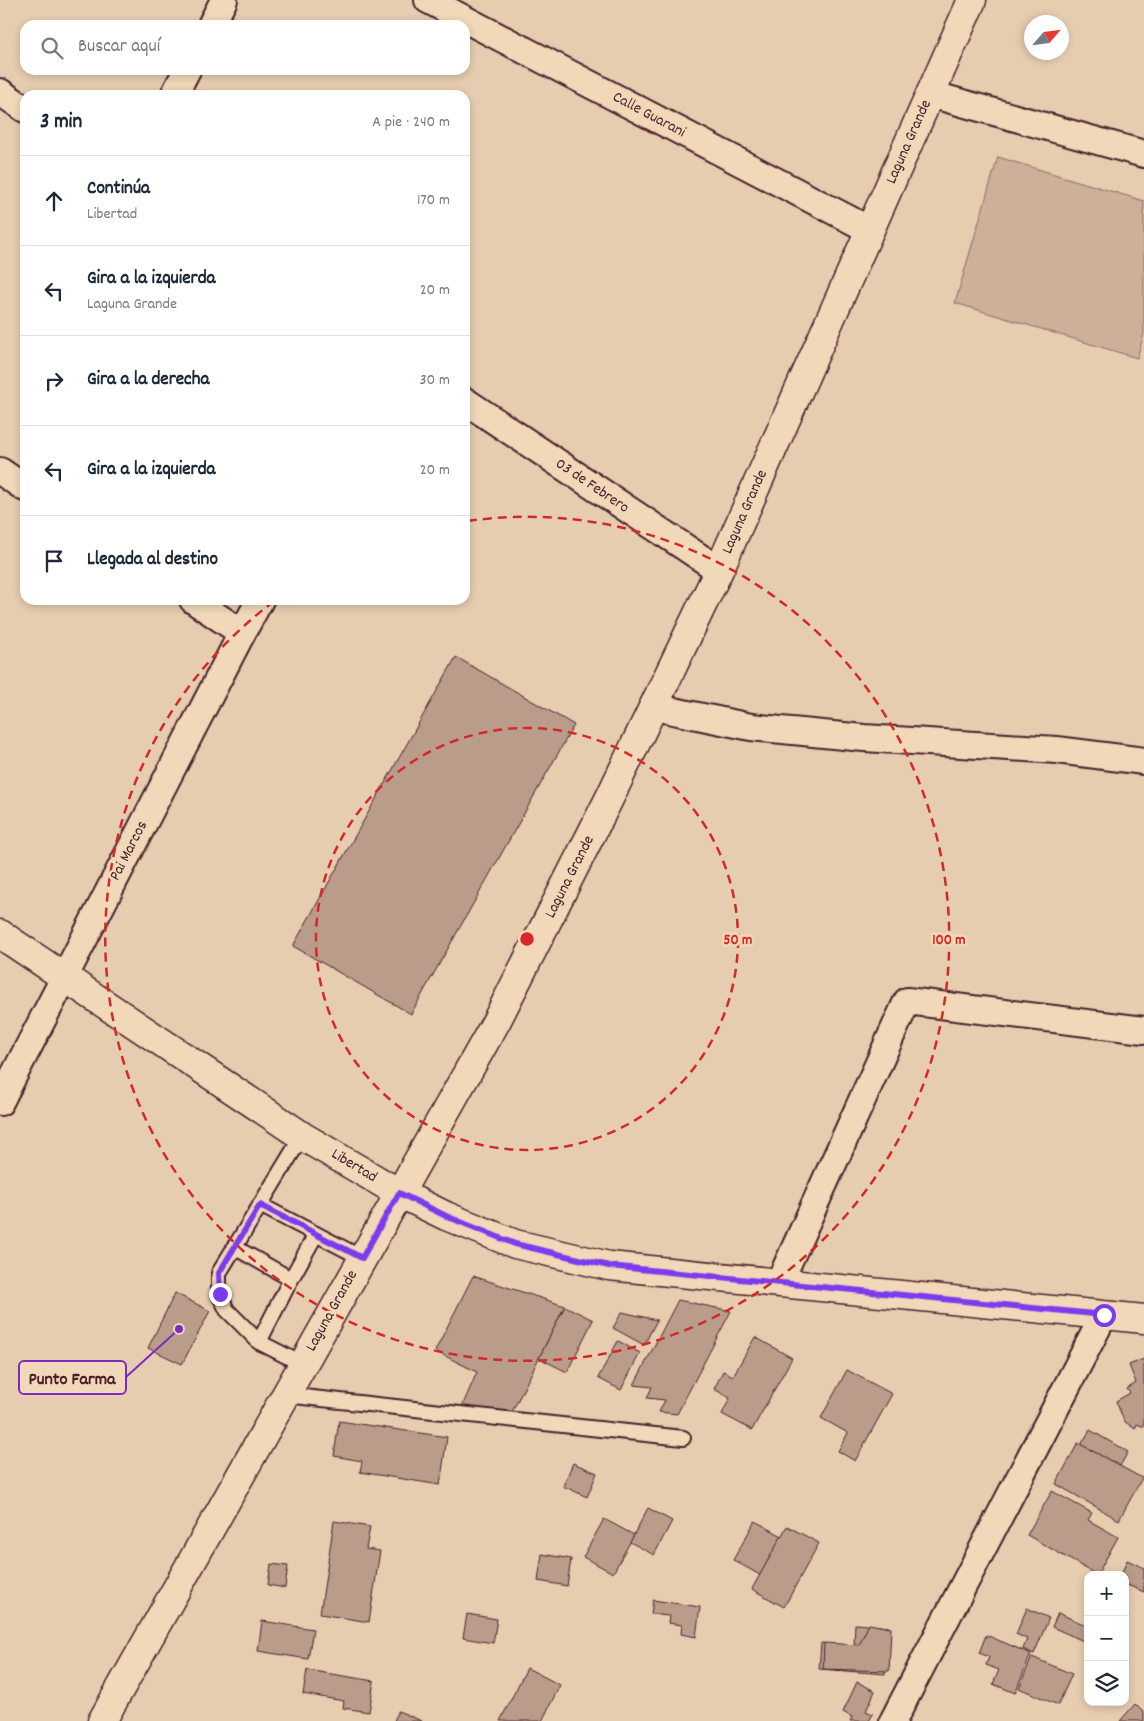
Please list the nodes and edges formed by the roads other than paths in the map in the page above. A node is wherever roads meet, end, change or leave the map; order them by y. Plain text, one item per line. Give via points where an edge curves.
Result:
1 (224, 0) edge
2 (428, 0) edge
3 (972, 0) edge
4 (214, 20) edge
5 (466, 20) edge
6 (470, 22) edge
7 (184, 75) edge
8 (177, 90) edge
9 (0, 92) edge
10 (930, 94) junction
11 (20, 106) edge
12 (1144, 154) edge
13 (870, 230) junction
14 (470, 404) edge
15 (0, 472) edge
16 (20, 485) edge
17 (719, 570) junction
18 (200, 605) edge
19 (257, 605) edge
20 (242, 633) junction
21 (654, 707) junction
22 (1144, 761) edge
23 (0, 934) edge
24 (64, 977) junction
25 (1144, 1030) edge
26 (0, 1102) edge
27 (302, 1136) junction
28 (399, 1193) junction
29 (260, 1205) junction
30 (316, 1234) junction
31 (234, 1247) junction
32 (362, 1258) junction
33 (291, 1279) junction
34 (780, 1283) junction
35 (1104, 1315) junction
36 (1144, 1320) edge
37 (259, 1342) junction
38 (302, 1364) junction
39 (285, 1395) junction
40 (683, 1438) dead end
41 (102, 1721) edge
42 (893, 1721) edge

1 - 4 street
2 - 5 street, Calle Guarani
3 - 10 main road, Laguna Grande
6 - 13 street, Calle Guarani
7 - 8 street
9 - 11 street
10 - 12 street
10 - 13 main road, Laguna Grande
13 - 17 main road, Laguna Grande
14 - 17 street, 03 de Febrero
15 - 16 street
17 - 21 main road, Laguna Grande
18 - 20 street
19 - 20 street, Pai Marcos
20 - 24 street, Pai Marcos
21 - 22 street via 751,727 1057,750
21 - 28 main road, Laguna Grande via 496,1022
23 - 24 main road, Libertad
24 - 26 street, Pai Marcos
24 - 27 main road, Libertad
25 - 34 street via 907,1002
27 - 28 main road, Libertad
27 - 29 lane
28 - 32 main road, Laguna Grande
28 - 34 main road, Libertad via 515,1244 609,1266
29 - 30 lane
29 - 31 lane
30 - 32 lane
30 - 33 lane
31 - 33 lane
31 - 37 lane via 219,1273 220,1294 227,1310
32 - 38 main road, Laguna Grande
33 - 37 lane
34 - 35 main road, Libertad
35 - 36 main road, Libertad
35 - 42 street
37 - 38 lane
38 - 39 main road, Laguna Grande
39 - 40 lane
39 - 41 main road, Laguna Grande

